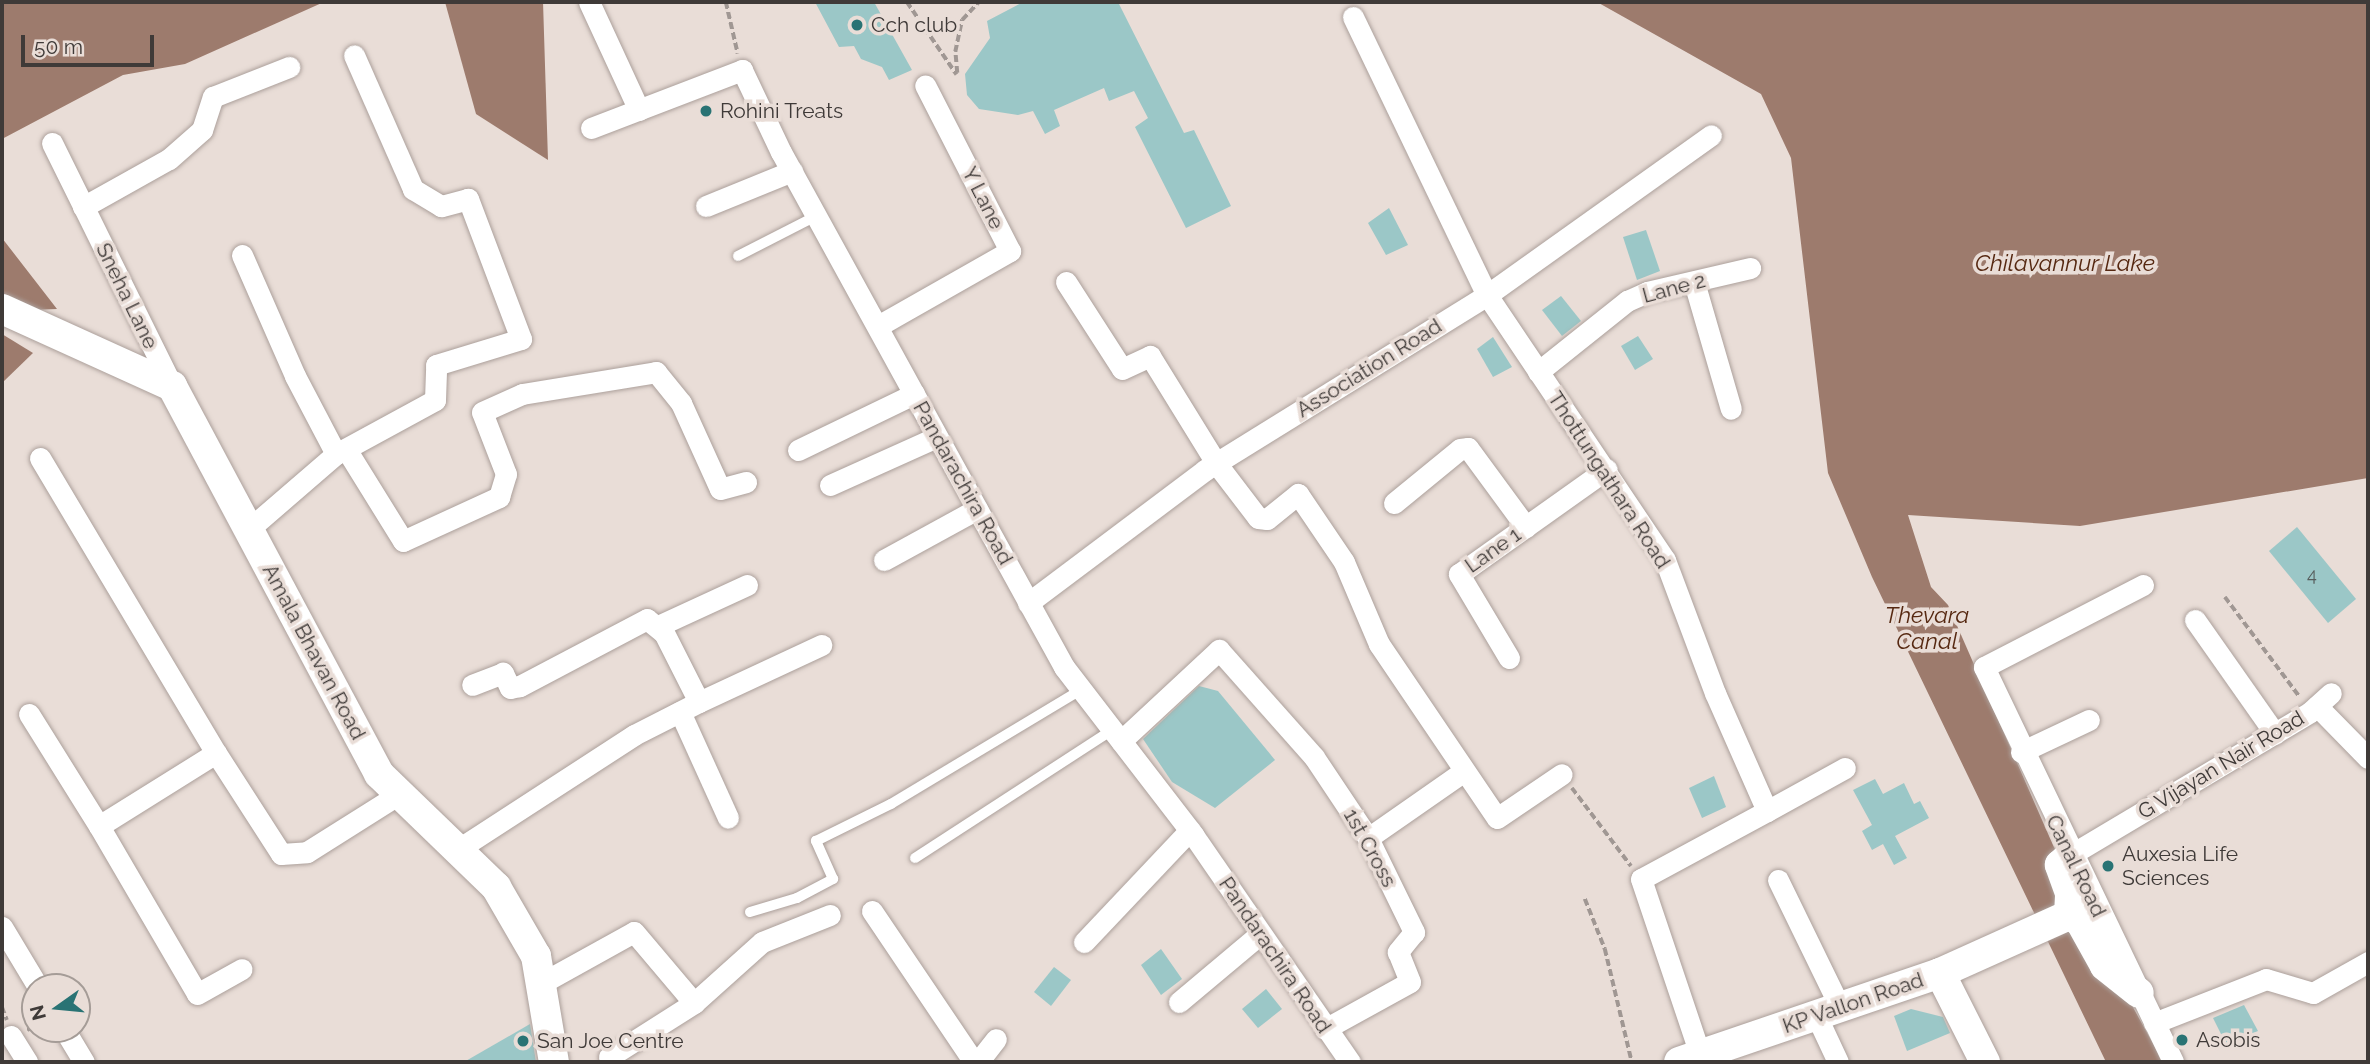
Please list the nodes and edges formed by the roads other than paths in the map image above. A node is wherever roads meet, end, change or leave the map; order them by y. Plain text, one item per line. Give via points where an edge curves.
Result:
1 (589, 2) edge
2 (1353, 17) dead end
3 (354, 55) dead end
4 (289, 67) dead end
5 (925, 85) dead end
6 (639, 110) junction
7 (591, 128) dead end
8 (1711, 135) dead end
9 (51, 143) dead end
10 (792, 172) junction
11 (706, 206) dead end
12 (83, 207) junction
13 (816, 216) junction
14 (242, 254) dead end
15 (738, 256) dead end
16 (1750, 268) dead end
17 (1066, 282) dead end
18 (1693, 282) junction
19 (1487, 295) junction
20 (12, 313) edge
21 (878, 326) junction
22 (1538, 372) junction
23 (172, 386) junction
24 (914, 394) junction
25 (1731, 409) dead end
26 (937, 437) junction
27 (798, 450) dead end
28 (341, 451) junction
29 (40, 458) dead end
30 (1216, 463) junction
31 (1607, 469) junction
32 (746, 482) dead end
33 (830, 485) dead end
34 (1394, 503) dead end
35 (976, 509) junction
36 (1526, 527) junction
37 (249, 529) junction
38 (884, 560) dead end
39 (747, 584) dead end
40 (2143, 585) dead end
41 (1028, 603) junction
42 (2195, 620) dead end
43 (658, 626) junction
44 (821, 645) dead end
45 (1509, 658) dead end
46 (472, 685) dead end
47 (1081, 690) junction
48 (690, 707) junction
49 (29, 714) dead end
50 (2089, 720) dead end
51 (2275, 734) junction
52 (1116, 735) junction
53 (2021, 752) junction
54 (215, 753) junction
55 (2368, 758) edge
56 (1845, 768) dead end
57 (1464, 771) junction
58 (1562, 774) road end
59 (399, 794) junction
60 (1768, 811) junction
61 (727, 818) dead end
62 (99, 825) junction
63 (1190, 830) junction
64 (1368, 838) junction
65 (457, 850) junction
66 (2072, 854) junction
67 (915, 858) dead end
68 (1778, 880) dead end
69 (872, 911) dead end
70 (750, 912) dead end
71 (830, 915) dead end
72 (2069, 915) junction
73 (2, 927) edge
74 (1260, 934) junction
75 (1084, 942) dead end
76 (2368, 962) edge
77 (242, 969) dead end
78 (30, 973) edge
79 (1940, 973) junction
80 (540, 984) junction
81 (2139, 993) junction
82 (1179, 1002) dead end
83 (694, 1003) junction
84 (1828, 1011) junction
85 (2154, 1023) junction
86 (1325, 1029) junction
87 (11, 1036) dead end
88 (996, 1040) dead end
89 (72, 1043) edge
90 (609, 1057) dead end
91 (1689, 1059) edge
92 (27, 1062) edge
93 (84, 1062) edge
94 (554, 1062) edge
95 (976, 1062) edge
96 (1350, 1062) edge
97 (1838, 1062) edge
98 (1985, 1062) edge
99 (2174, 1062) edge

1 - 6 street
2 - 19 street, Thottungathara Road
3 - 28 street via 413,189 441,206 468,199 521,339 436,365 435,400
4 - 12 street via 213,97 202,130 169,159
5 - 21 street, Y Lane via 1010,251
6 - 7 street
6 - 10 street, Pandarachira Road via 742,70
8 - 19 street, Association Road
9 - 12 street, Sneha Lane
10 - 11 street
10 - 13 street, Pandarachira Road
12 - 23 street, Sneha Lane
13 - 15 lane
13 - 21 street, Pandarachira Road
14 - 28 street via 295,376
16 - 18 street, Lane 2
17 - 30 street via 1122,369 1150,356
18 - 22 street, Lane 2 via 1627,301
18 - 25 street
19 - 22 street, Thottungathara Road
19 - 30 street, Association Road
20 - 23 street
21 - 24 street, Pandarachira Road
22 - 31 street, Thottungathara Road
23 - 37 street, Amala Bhavan Road
24 - 26 street, Pandarachira Road
24 - 27 street
26 - 33 street
26 - 35 street, Pandarachira Road
28 - 32 street via 403,541 499,497 506,474 482,412 522,394 656,372 681,403 720,489
28 - 37 street
29 - 54 street
30 - 41 street, Association Road
30 - 57 street via 1258,518 1267,519 1297,494 1344,562 1379,644
31 - 36 street, Lane 1
31 - 60 street, Thottungathara Road via 1665,559
34 - 36 street via 1460,449 1468,448
35 - 38 street
35 - 41 street, Pandarachira Road
36 - 45 street, Lane 1 via 1459,573
37 - 59 street, Amala Bhavan Road via 379,774
39 - 43 street
40 - 53 street, Canal Road via 1984,667
41 - 47 street, Pandarachira Road
42 - 51 street
43 - 46 street via 647,620 520,686 509,688 503,673
43 - 48 street
44 - 48 street
47 - 52 street, Pandarachira Road
47 - 70 lane via 891,804 816,841 833,879 797,898
48 - 61 street
48 - 65 street via 634,735
49 - 62 street
50 - 53 street
51 - 55 street, G Vijayan Nair Road via 2319,704
51 - 66 street, G Vijayan Nair Road
52 - 63 street, Pandarachira Road
52 - 64 street, 1st Cross via 1219,650 1314,757
52 - 67 lane
53 - 66 street, Canal Road
54 - 59 street via 281,854 307,852
54 - 62 street
56 - 60 street
57 - 58 street via 1497,818
57 - 64 street
59 - 65 street, Amala Bhavan Road
60 - 91 street via 1641,879
62 - 77 street via 197,994
63 - 74 street, Pandarachira Road
63 - 75 street
64 - 86 street, 1st Cross via 1415,932 1398,952 1410,982
65 - 80 street, Amala Bhavan Road via 496,887 536,956
66 - 72 street via 2060,865 2070,893
66 - 81 street, Canal Road
68 - 84 street
69 - 95 street
71 - 83 street via 762,942
72 - 79 street, KP Vallon Road
72 - 81 street via 2080,921 2105,966
73 - 78 street
74 - 82 street
74 - 86 street, Pandarachira Road
76 - 85 street via 2313,993 2266,979
79 - 84 street, KP Vallon Road
79 - 98 street
80 - 83 street via 634,932
80 - 94 street, Amala Bhavan Road
81 - 85 street, Canal Road
83 - 90 street
84 - 91 street, KP Vallon Road
84 - 97 street
85 - 99 street, Canal Road
86 - 96 street, Pandarachira Road
87 - 92 street
88 - 95 street
89 - 93 street

